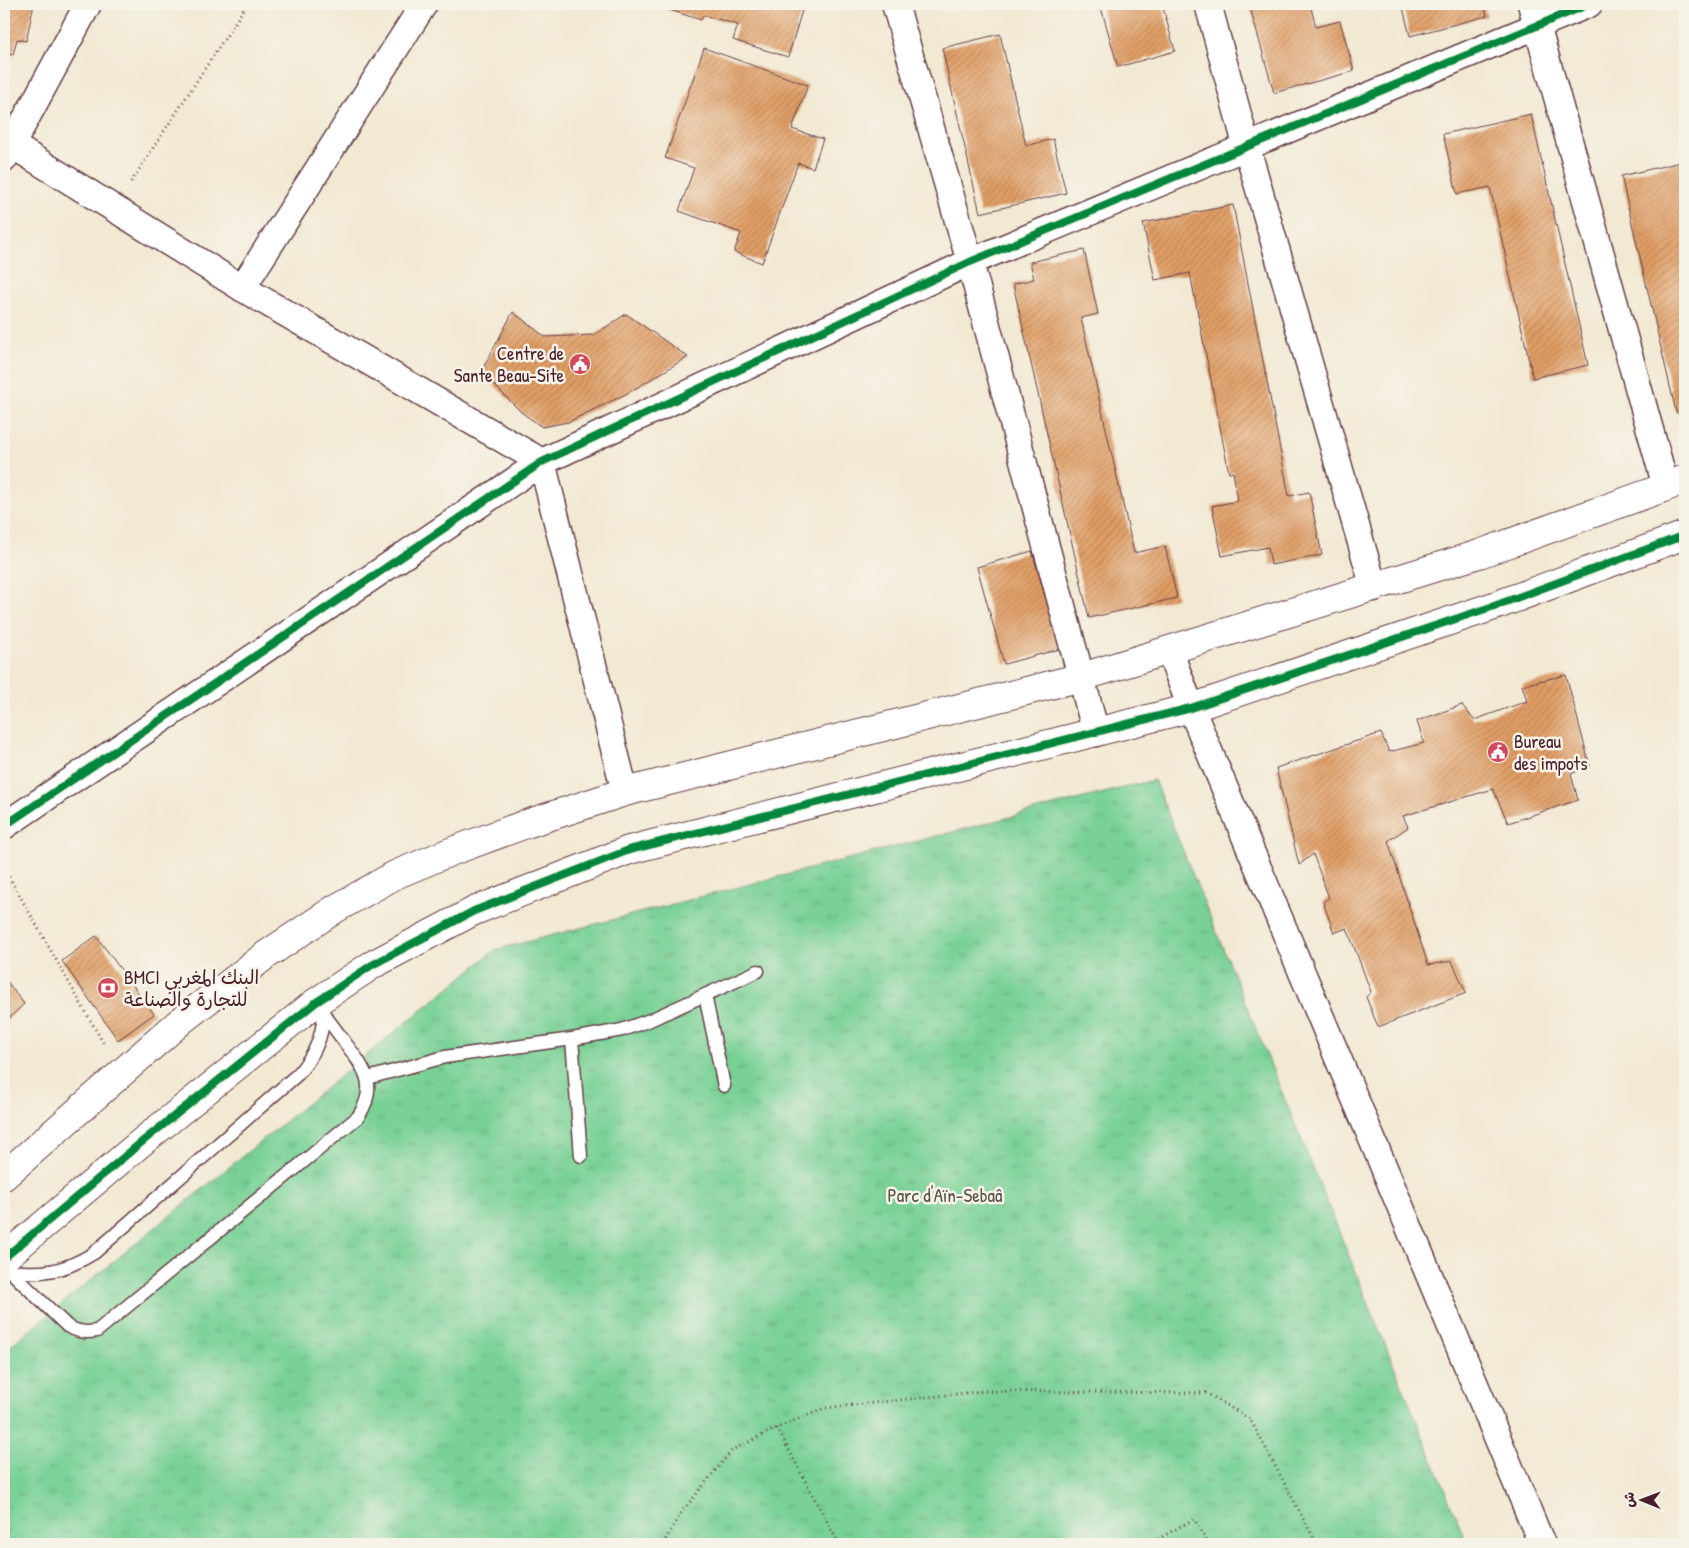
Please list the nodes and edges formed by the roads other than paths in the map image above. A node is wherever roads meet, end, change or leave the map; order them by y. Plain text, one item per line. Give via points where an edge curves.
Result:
1 (88, 4) edge
2 (424, 4) edge
3 (895, 4) edge
4 (1208, 4) edge
5 (1589, 4) edge
6 (1535, 15) edge
7 (1247, 148) junction
8 (8, 152) edge
9 (970, 262) junction
10 (242, 288) junction
11 (542, 462) junction
12 (1676, 483) edge
13 (1685, 536) edge
14 (1374, 588) junction
15 (1169, 650) junction
16 (1082, 677) junction
17 (1191, 708) junction
18 (1096, 733) junction
19 (625, 792) junction
20 (4, 826) edge
21 (758, 971) dead end
22 (705, 995) junction
23 (320, 1009) junction
24 (572, 1039) junction
25 (368, 1078) junction
26 (724, 1086) dead end
27 (581, 1156) dead end
28 (4, 1176) edge
29 (6, 1265) edge
30 (1542, 1544) edge

1 - 8 street
2 - 10 street
3 - 9 street
4 - 7 street
5 - 6 street
6 - 7 street
6 - 12 street
7 - 9 street
7 - 14 street
8 - 10 street via 114,208
9 - 11 street
9 - 16 street
10 - 11 street
11 - 19 street
11 - 20 street
12 - 14 street
13 - 17 street via 1498,606
14 - 15 street
15 - 16 street
15 - 17 street
16 - 18 street
16 - 19 street
17 - 18 street
17 - 30 street
18 - 23 street via 629,850 474,911 372,965
19 - 28 street via 450,852 386,880 335,909 266,955 182,1020
21 - 22 lane
22 - 24 lane via 622,1030
22 - 26 lane
23 - 25 lane
23 - 29 street via 143,1141
23 - 29 lane via 323,1030 318,1046 298,1074 94,1253 80,1262 48,1272 29,1273
24 - 25 lane via 445,1057
24 - 27 lane
25 - 29 lane via 366,1105 358,1117 97,1331 87,1333 67,1326

